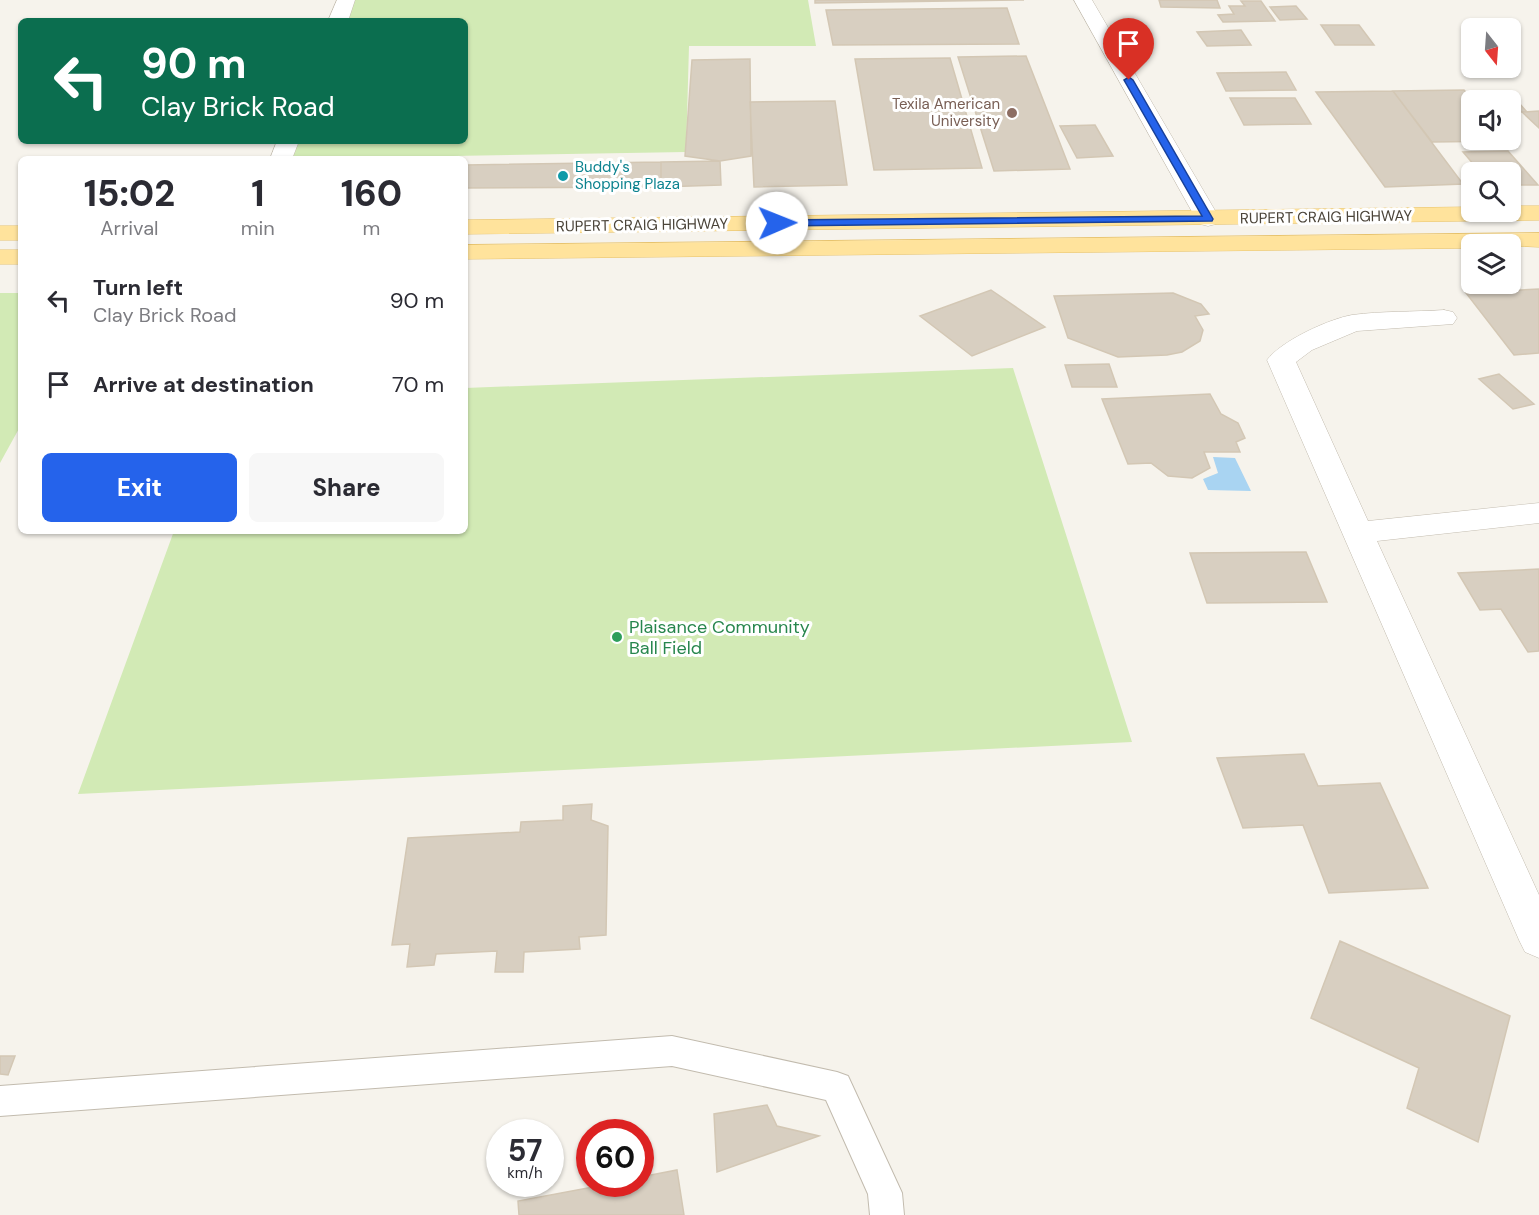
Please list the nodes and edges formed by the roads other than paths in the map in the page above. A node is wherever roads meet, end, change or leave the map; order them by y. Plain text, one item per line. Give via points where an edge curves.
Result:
1 (346, 0) edge
2 (1083, 0) edge
3 (339, 18) edge
4 (1539, 213) edge
5 (1208, 219) junction
6 (468, 227) edge
7 (0, 233) edge
8 (18, 233) edge
9 (1539, 240) edge
10 (468, 252) edge
11 (18, 256) edge
12 (0, 257) edge
13 (1444, 318) dead end
14 (1539, 513) edge
15 (1356, 533) junction
16 (1539, 940) edge
17 (0, 1101) edge
18 (887, 1215) edge

1 - 3 street
2 - 5 street
4 - 5 main road, RUPERT CRAIG HIGHWAY
5 - 6 main road, RUPERT CRAIG HIGHWAY
7 - 8 main road
9 - 10 main road, RUPERT CRAIG HIGHWAY
11 - 12 main road
13 - 15 street via 1352,323 1303,344 1281,360
14 - 15 street
15 - 16 street
17 - 18 lane via 672,1051 837,1087 885,1193

